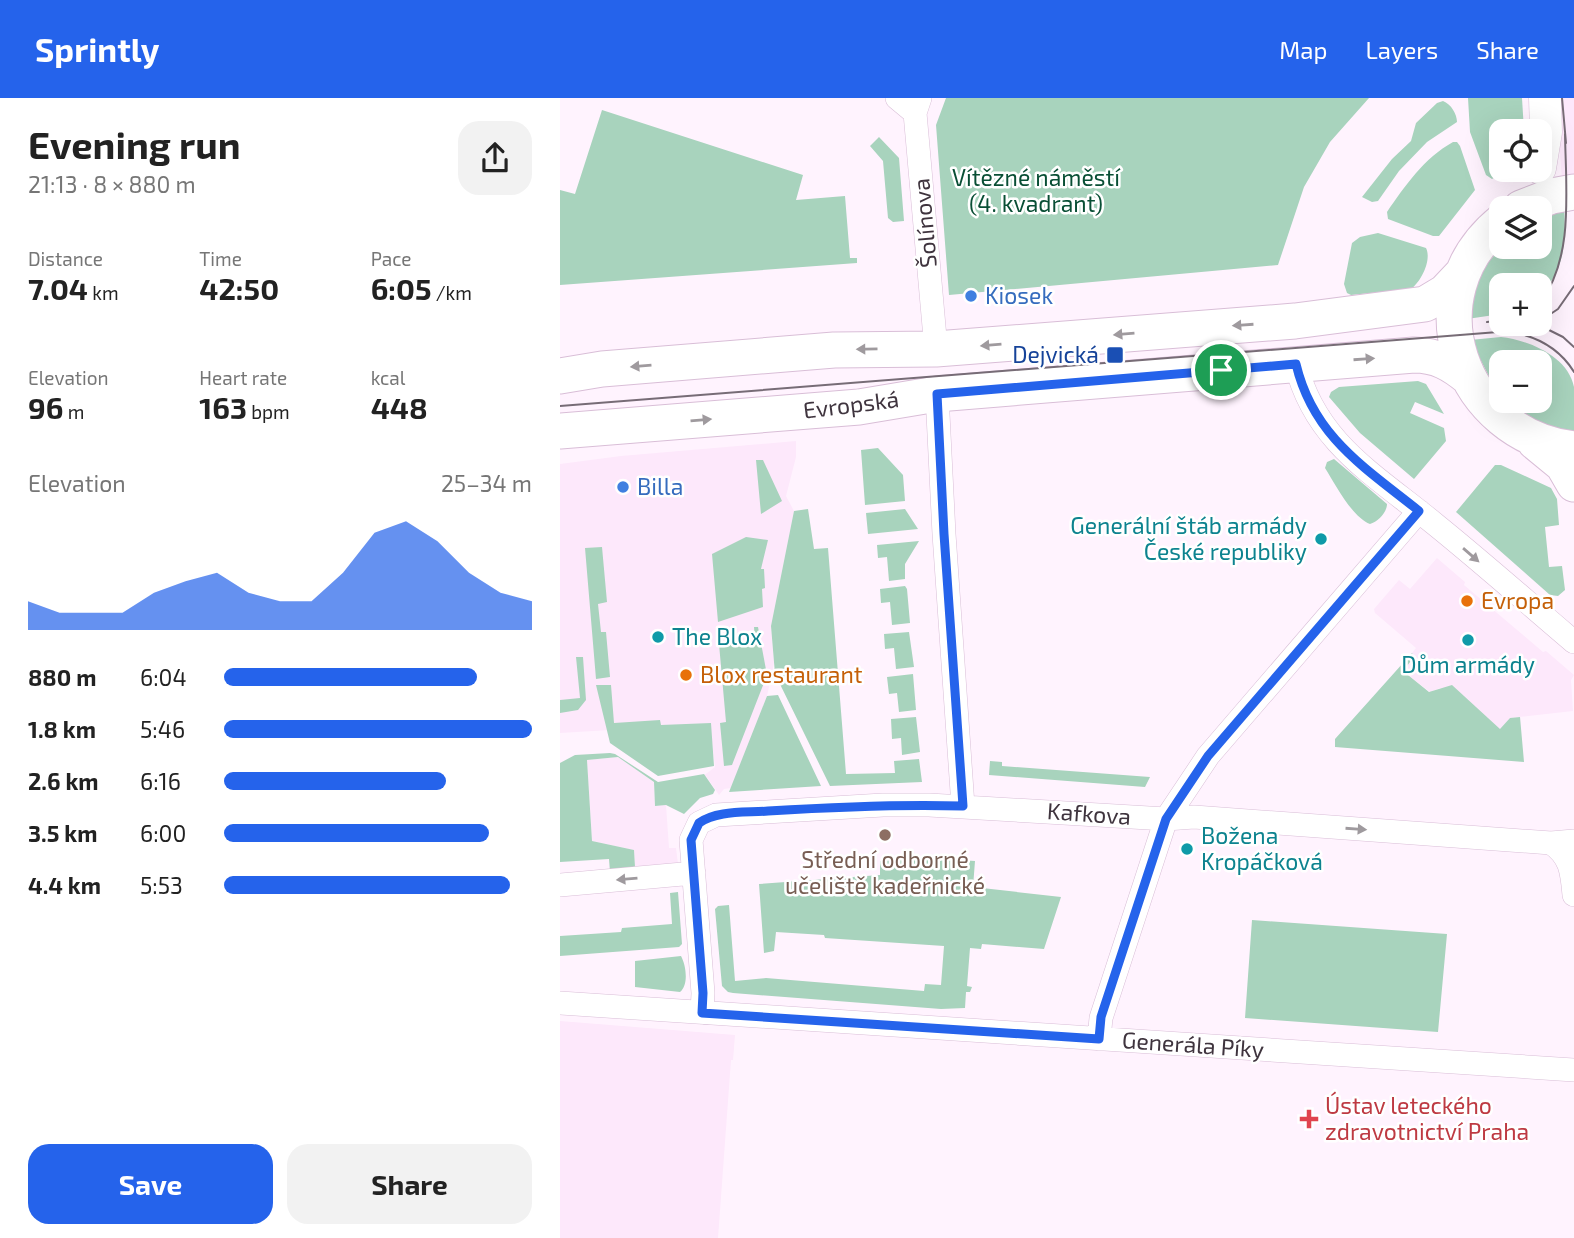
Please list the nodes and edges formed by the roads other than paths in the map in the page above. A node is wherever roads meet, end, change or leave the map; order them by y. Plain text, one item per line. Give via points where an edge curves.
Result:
1 (1545, 98) edge
2 (911, 103) edge
3 (1546, 119) edge
4 (1574, 192) edge
5 (1550, 196) edge
6 (1489, 233) edge
7 (1462, 274) junction
8 (936, 349) junction
9 (1296, 364) junction
10 (560, 376) edge
11 (1469, 379) junction
12 (937, 394) junction
13 (560, 431) edge
14 (1530, 437) junction
15 (1574, 449) edge
16 (1574, 484) edge
17 (1419, 511) junction
18 (1574, 642) edge
19 (963, 806) junction
20 (1166, 819) junction
21 (1574, 841) edge
22 (1551, 843) junction
23 (694, 873) junction
24 (560, 885) edge
25 (1574, 895) edge
26 (560, 1003) edge
27 (702, 1013) junction
28 (1099, 1039) junction
29 (1574, 1070) edge

1 - 3 main road
2 - 8 street, Šolínova
4 - 5 main road
6 - 7 main road
7 -> 8 main road via 1435,299 1412,307 1295,321
7 - 11 main road via 1454,325
8 -> 10 main road via 834,351
9 -> 11 main road, Evropská via 1426,355 1447,362
9 - 12 main road, Evropská
9 - 17 street via 1307,401 1333,438
11 - 14 main road via 1501,419
13 -> 12 main road, Evropská via 859,407
12 - 19 street
14 - 15 main road
14 - 16 main road via 1563,465
17 -> 18 street
17 - 20 street via 1208,756
19 - 20 street, Kafkova
19 - 23 street, Kafkova via 883,804 708,817 693,833
20 -> 22 street, Kafkova via 1194,817
20 - 28 street via 1101,1017
21 - 22 street, Kafkova
22 - 25 street via 1569,862
23 -> 24 street
23 - 27 street, Kafkova
26 - 27 street, Generála Píky
27 - 28 street, Generála Píky
28 - 29 street, Generála Píky

